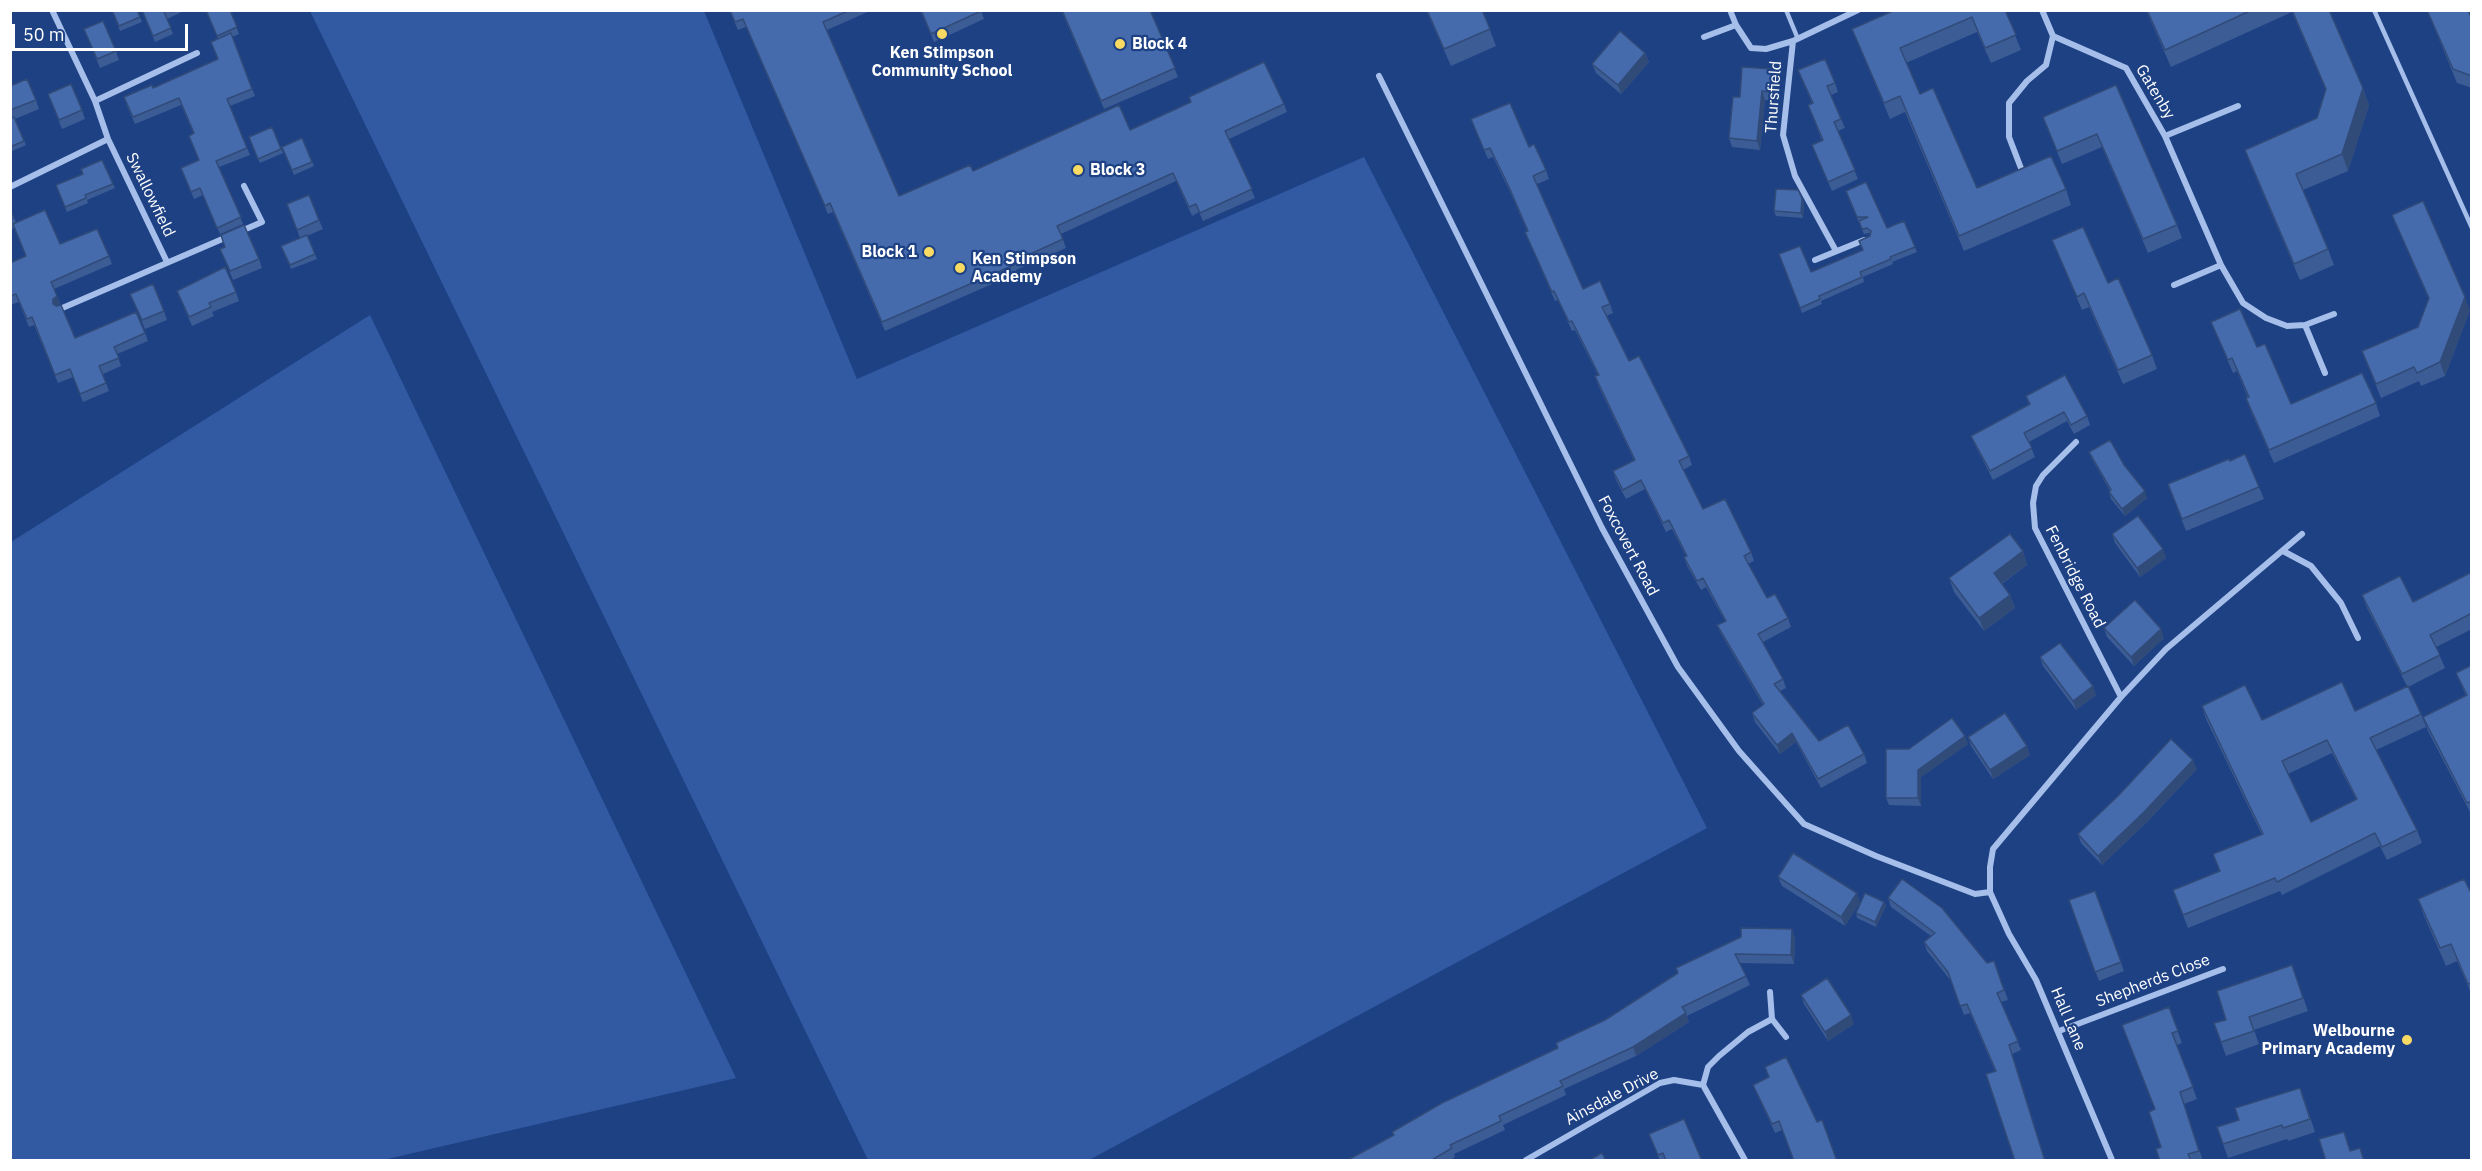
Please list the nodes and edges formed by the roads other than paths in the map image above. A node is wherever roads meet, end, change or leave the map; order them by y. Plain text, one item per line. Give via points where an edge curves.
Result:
1 (52, 10) edge
2 (1730, 10) edge
3 (1786, 10) edge
4 (1858, 10) edge
5 (2042, 10) edge
6 (2374, 10) edge
7 (1736, 25) junction
8 (2053, 36) junction
9 (1704, 37) dead end
10 (1795, 40) junction
11 (197, 53) dead end
12 (1379, 76) dead end
13 (95, 101) junction
14 (2238, 106) dead end
15 (2165, 136) junction
16 (108, 139) junction
17 (2024, 176) edge
18 (244, 186) dead end
19 (10, 188) edge
20 (2472, 228) edge
21 (1868, 238) edge
22 (1836, 251) junction
23 (1815, 261) dead end
24 (167, 262) junction
25 (2221, 265) junction
26 (2174, 285) dead end
27 (60, 309) edge
28 (2334, 314) dead end
29 (2305, 325) junction
30 (2325, 373) dead end
31 (2076, 442) dead end
32 (2302, 534) dead end
33 (2283, 551) junction
34 (2358, 638) dead end
35 (2121, 697) junction
36 (1990, 892) junction
37 (2223, 969) dead end
38 (1770, 992) dead end
39 (1772, 1019) junction
40 (2059, 1031) junction
41 (1786, 1037) dead end
42 (1703, 1084) junction
43 (1526, 1161) edge
44 (1745, 1161) edge
45 (2112, 1161) edge

1 - 13 street, Swallowfield
2 - 7 street
3 - 10 lane
4 - 10 street
5 - 8 street
6 - 20 lane
7 - 9 street
7 - 10 street via 1751,48 1766,49
8 - 15 street, Gatenby via 2126,68
8 - 17 street via 2046,65 2009,103 2009,137
10 - 22 street, Thursfield via 1782,135 1795,176
11 - 13 street
12 - 36 street, Foxcovert Road via 1602,528 1678,667 1739,751 1804,824 1976,894
13 - 16 street, Swallowfield
14 - 15 street, Gatenby
15 - 25 street, Gatenby
16 - 19 street, Swallowfield
16 - 24 street, Swallowfield
18 - 24 street, Swallowfield via 262,222
21 - 22 street
22 - 23 street
24 - 27 street, Swallowfield
25 - 26 street
25 - 29 street, Gatenby via 2243,303 2287,326
28 - 29 street, Gatenby
29 - 30 street
31 - 35 street, Fenbridge Road via 2036,486 2035,528
32 - 33 street
33 - 34 street via 2312,566 2341,603
33 - 35 street via 2166,649
35 - 36 street via 1993,849
36 - 40 street, Hall Lane
37 - 40 street, Shepherds Close
38 - 39 street
39 - 41 street
39 - 42 street via 1748,1032 1719,1056 1708,1067
40 - 45 street, Hall Lane
42 - 43 street, Ainsdale Drive via 1674,1080 1660,1083
42 - 44 street

